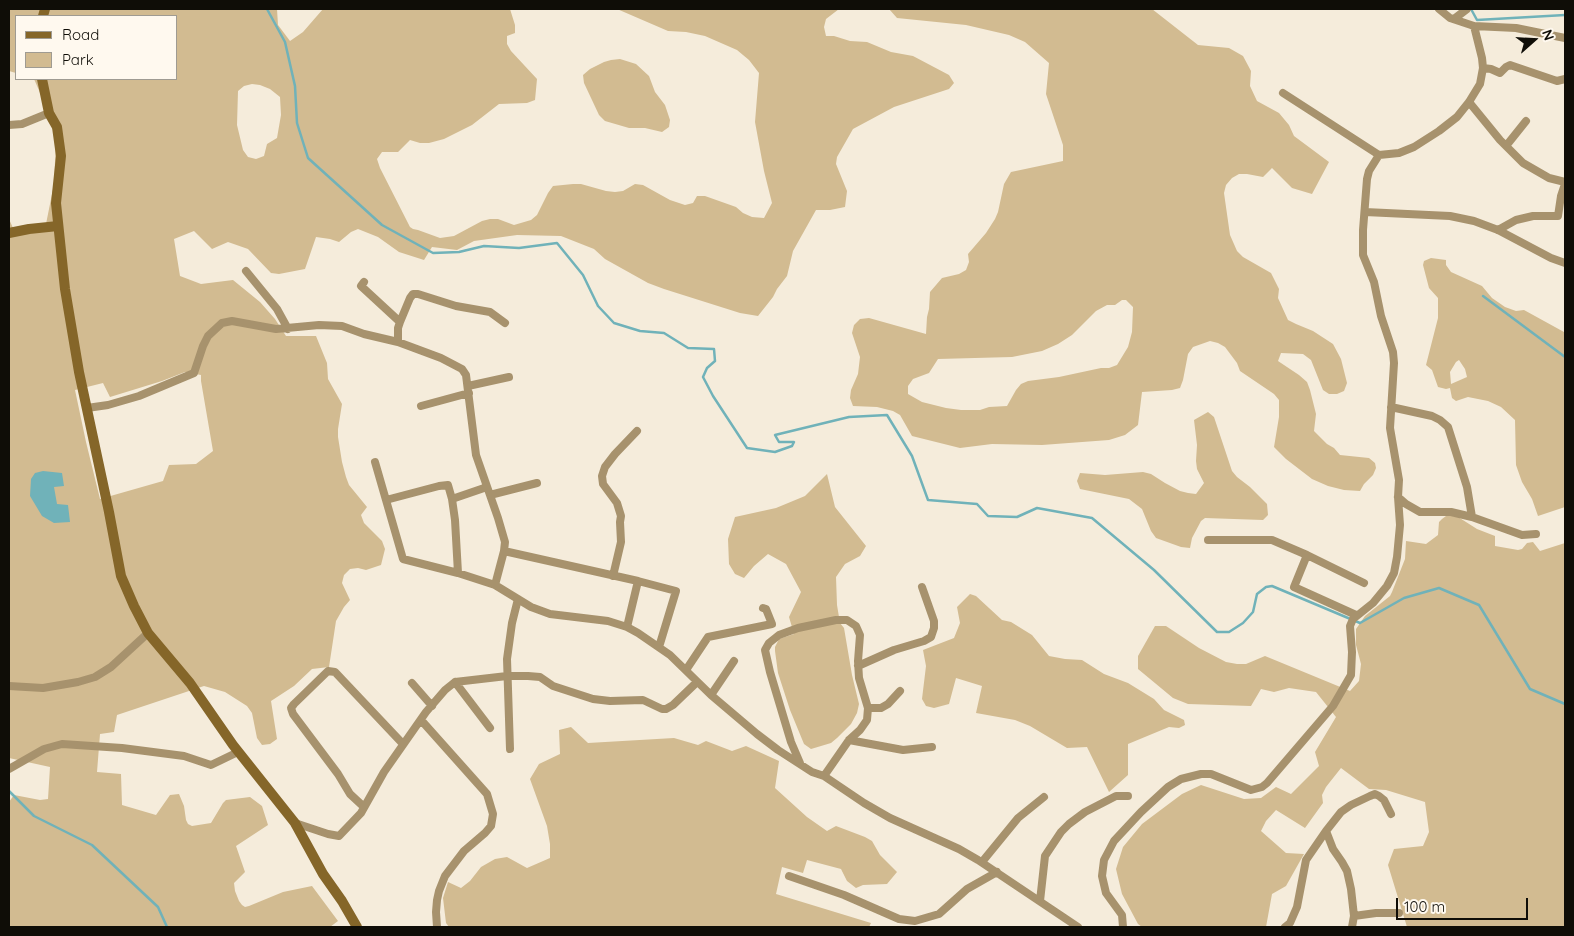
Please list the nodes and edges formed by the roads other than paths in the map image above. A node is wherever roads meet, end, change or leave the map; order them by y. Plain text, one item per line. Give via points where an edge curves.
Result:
1 (1439, 9) edge
2 (1466, 10) edge
3 (1454, 19) junction
4 (1474, 26) junction
5 (1565, 38) edge
6 (1482, 68) junction
7 (1565, 79) edge
8 (42, 80) edge
9 (1283, 93) dead end
10 (1469, 102) junction
11 (49, 113) junction
12 (1526, 121) dead end
13 (9, 125) edge
14 (1506, 146) junction
15 (1379, 154) junction
16 (1565, 183) edge
17 (1365, 212) junction
18 (1562, 217) edge
19 (58, 226) junction
20 (1498, 230) junction
21 (9, 233) edge
22 (1565, 263) edge
23 (246, 272) dead end
24 (364, 282) dead end
25 (400, 322) junction
26 (505, 323) dead end
27 (288, 328) junction
28 (398, 342) junction
29 (509, 378) dead end
30 (468, 389) junction
31 (421, 406) dead end
32 (1390, 407) junction
33 (86, 408) junction
34 (637, 430) dead end
35 (375, 462) dead end
36 (537, 483) dead end
37 (489, 491) junction
38 (1398, 498) junction
39 (452, 499) junction
40 (386, 500) junction
41 (1472, 517) junction
42 (1536, 534) dead end
43 (1208, 540) dead end
44 (504, 551) junction
45 (1307, 555) junction
46 (458, 573) junction
47 (613, 576) junction
48 (638, 581) junction
49 (1364, 583) dead end
50 (495, 585) junction
51 (922, 587) dead end
52 (518, 600) junction
53 (763, 608) dead end
54 (1353, 620) junction
55 (772, 624) junction
56 (627, 627) junction
57 (148, 633) junction
58 (776, 637) junction
59 (659, 647) junction
60 (734, 661) dead end
61 (858, 666) junction
62 (686, 670) junction
63 (507, 676) junction
64 (455, 682) junction
65 (697, 682) junction
66 (412, 683) dead end
67 (9, 686) edge
68 (900, 691) dead end
69 (711, 695) junction
70 (432, 706) junction
71 (868, 708) junction
72 (421, 720) junction
73 (490, 728) dead end
74 (850, 740) junction
75 (403, 744) junction
76 (932, 747) dead end
77 (510, 749) dead end
78 (238, 752) junction
79 (800, 764) junction
80 (9, 769) edge
81 (824, 776) junction
82 (1128, 796) dead end
83 (1044, 797) dead end
84 (364, 807) junction
85 (1390, 814) dead end
86 (295, 823) junction
87 (1326, 831) junction
88 (982, 862) junction
89 (997, 872) junction
90 (789, 876) dead end
91 (1040, 901) junction
92 (1399, 913) dead end
93 (1354, 916) junction
94 (357, 927) edge
95 (437, 927) edge
96 (1078, 927) edge
97 (1122, 927) edge
98 (1285, 927) edge
99 (1352, 927) edge

1 - 3 street
2 - 3 street
3 - 4 street
4 - 5 street via 1516,28
4 - 6 street
6 - 7 street via 1500,73 1510,65 1558,81
6 - 10 street via 1480,84
8 - 11 street
9 - 15 street
10 - 14 street
10 - 15 street via 1457,117 1414,147 1400,153
11 - 13 street via 22,124
11 - 19 street via 57,127 61,156 56,203
12 - 14 street
14 - 16 street via 1523,163
15 - 17 street via 1369,171
16 - 18 street via 1561,196
17 - 20 street via 1450,216
17 - 32 street via 1363,255 1374,282 1393,352
18 - 20 street via 1533,216 1516,220
19 - 21 street
19 - 33 street via 65,289
20 - 22 street
23 - 27 street via 277,309
24 - 25 street via 362,286
25 - 26 street via 410,298 418,294 490,312
25 - 28 street
27 - 28 street via 342,326
27 - 33 street via 260,327 239,321 222,323 203,346 194,373 139,396
28 - 30 street via 462,369
29 - 30 street
30 - 31 street
30 - 37 street via 476,455
32 - 38 street via 1390,428 1399,480
32 - 41 street via 1432,416 1448,427
33 - 57 street via 121,576
34 - 47 street via 605,467 602,476 603,484 617,503 621,516 622,542
35 - 40 street
36 - 37 street
37 - 39 street
37 - 44 street via 505,542
38 - 41 street via 1420,512 1450,512
38 - 54 street via 1400,525 1394,574 1373,603
39 - 40 street via 446,485
39 - 46 street
40 - 46 street via 403,559
41 - 42 street via 1522,535
43 - 45 street via 1272,540
44 - 47 street
44 - 50 street
45 - 49 street
45 - 54 street via 1294,587
46 - 50 street
47 - 48 street
48 - 56 street
48 - 59 street via 680,593
50 - 52 street
51 - 61 street via 934,621 931,637
52 - 56 street via 550,614
52 - 63 street via 508,643
53 - 55 street
54 - 97 street via 1351,675 1333,706 1268,783 1251,790 1211,774 1181,779 1140,812 1114,841 1104,860 1102,876 1106,893 1122,915
55 - 58 street
55 - 62 street via 708,638
56 - 59 street
57 - 67 street via 111,667 95,676 43,688
57 - 78 street via 190,683
58 - 61 street via 798,628 847,620 856,626 860,634
58 - 79 street via 768,643 766,657
59 - 62 street
60 - 69 street
61 - 71 street
62 - 65 street
63 - 64 street
63 - 65 street via 540,677 553,686 594,699 643,700 662,709 673,705
63 - 77 street
64 - 70 street
64 - 73 street
65 - 69 street
66 - 70 street
68 - 71 street via 881,708
69 - 79 street via 757,734
70 - 72 street
71 - 74 street via 867,720
72 - 75 street
72 - 95 street via 487,794 493,814 491,826 464,851 445,876 437,900
74 - 76 street via 903,750
74 - 81 street
75 - 84 street
75 - 84 street via 332,671 328,671 291,708 350,794
78 - 80 street via 211,765 184,756 62,744 44,749
78 - 86 street
79 - 81 street
81 - 88 street via 890,818
82 - 91 street via 1116,796 1085,812 1061,832 1045,856
83 - 88 street via 1018,818
84 - 86 street via 339,836
85 - 87 street via 1384,800 1375,794 1351,804
86 - 94 street
87 - 93 street via 1347,871
87 - 98 street via 1306,860 1297,907
88 - 89 street
89 - 90 street via 967,889 939,914 915,921 899,919
89 - 91 street
91 - 96 street
92 - 93 street
93 - 99 street

